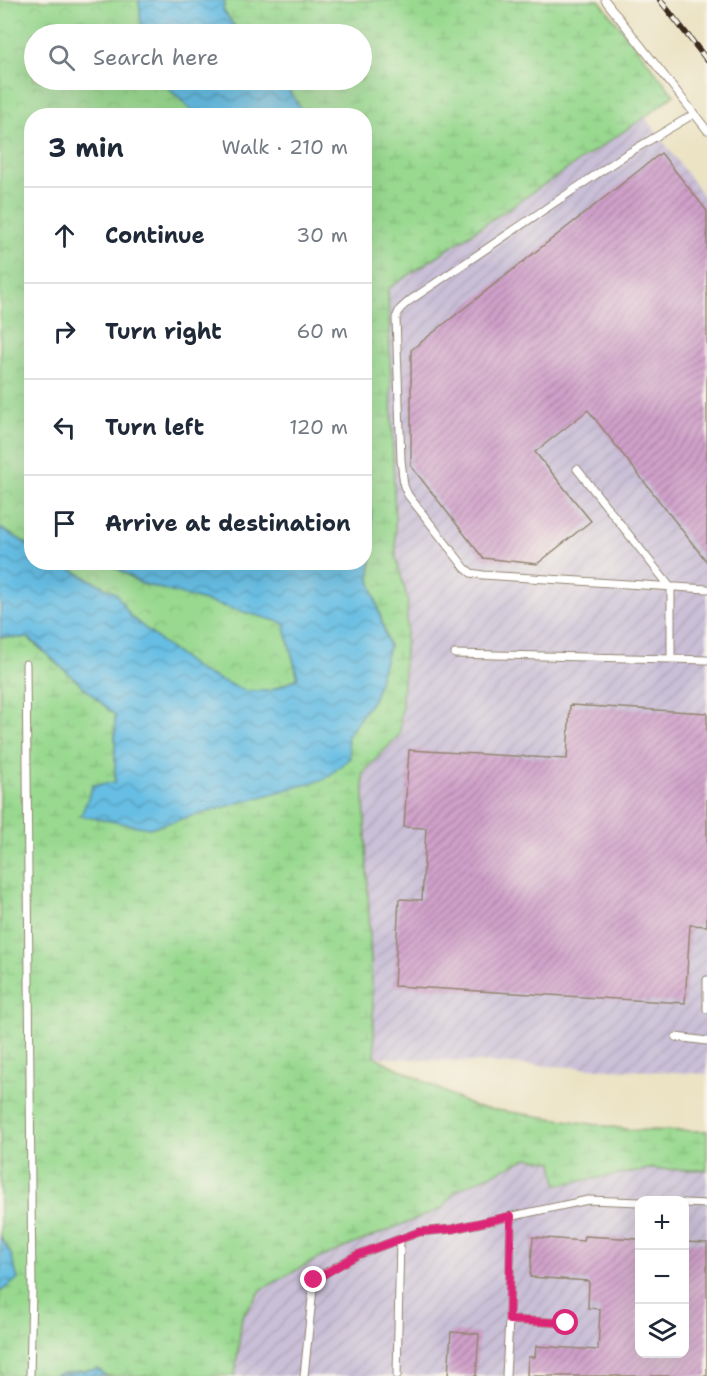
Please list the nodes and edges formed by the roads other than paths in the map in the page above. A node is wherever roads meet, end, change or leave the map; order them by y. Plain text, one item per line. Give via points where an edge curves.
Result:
1 (605, 0) edge
2 (694, 114) junction
3 (707, 130) edge
4 (577, 469) dead end
5 (671, 588) junction
6 (707, 589) edge
7 (455, 654) dead end
8 (671, 658) junction
9 (707, 660) edge
10 (26, 664) dead end
11 (707, 980) edge
12 (707, 1009) edge
13 (676, 1037) dead end
14 (707, 1041) edge
15 (635, 1202) edge
16 (689, 1203) edge
17 (707, 1204) edge
18 (511, 1216) junction
19 (400, 1239) junction
20 (509, 1320) junction
21 (566, 1323) dead end
22 (30, 1376) edge
23 (304, 1376) edge
24 (397, 1376) edge
25 (506, 1376) edge

1 - 2 lane
2 - 3 lane
2 - 5 lane via 625,155 419,295 400,309 396,318 404,486 465,568 483,575
4 - 5 lane
5 - 6 lane
5 - 8 lane
7 - 8 lane
8 - 9 lane
10 - 22 lane
11 - 12 lane
13 - 14 lane
15 - 18 lane via 588,1200
16 - 17 lane
18 - 19 lane
18 - 20 lane
19 - 23 lane via 357,1255 314,1280
19 - 24 lane
20 - 21 lane
20 - 25 lane

